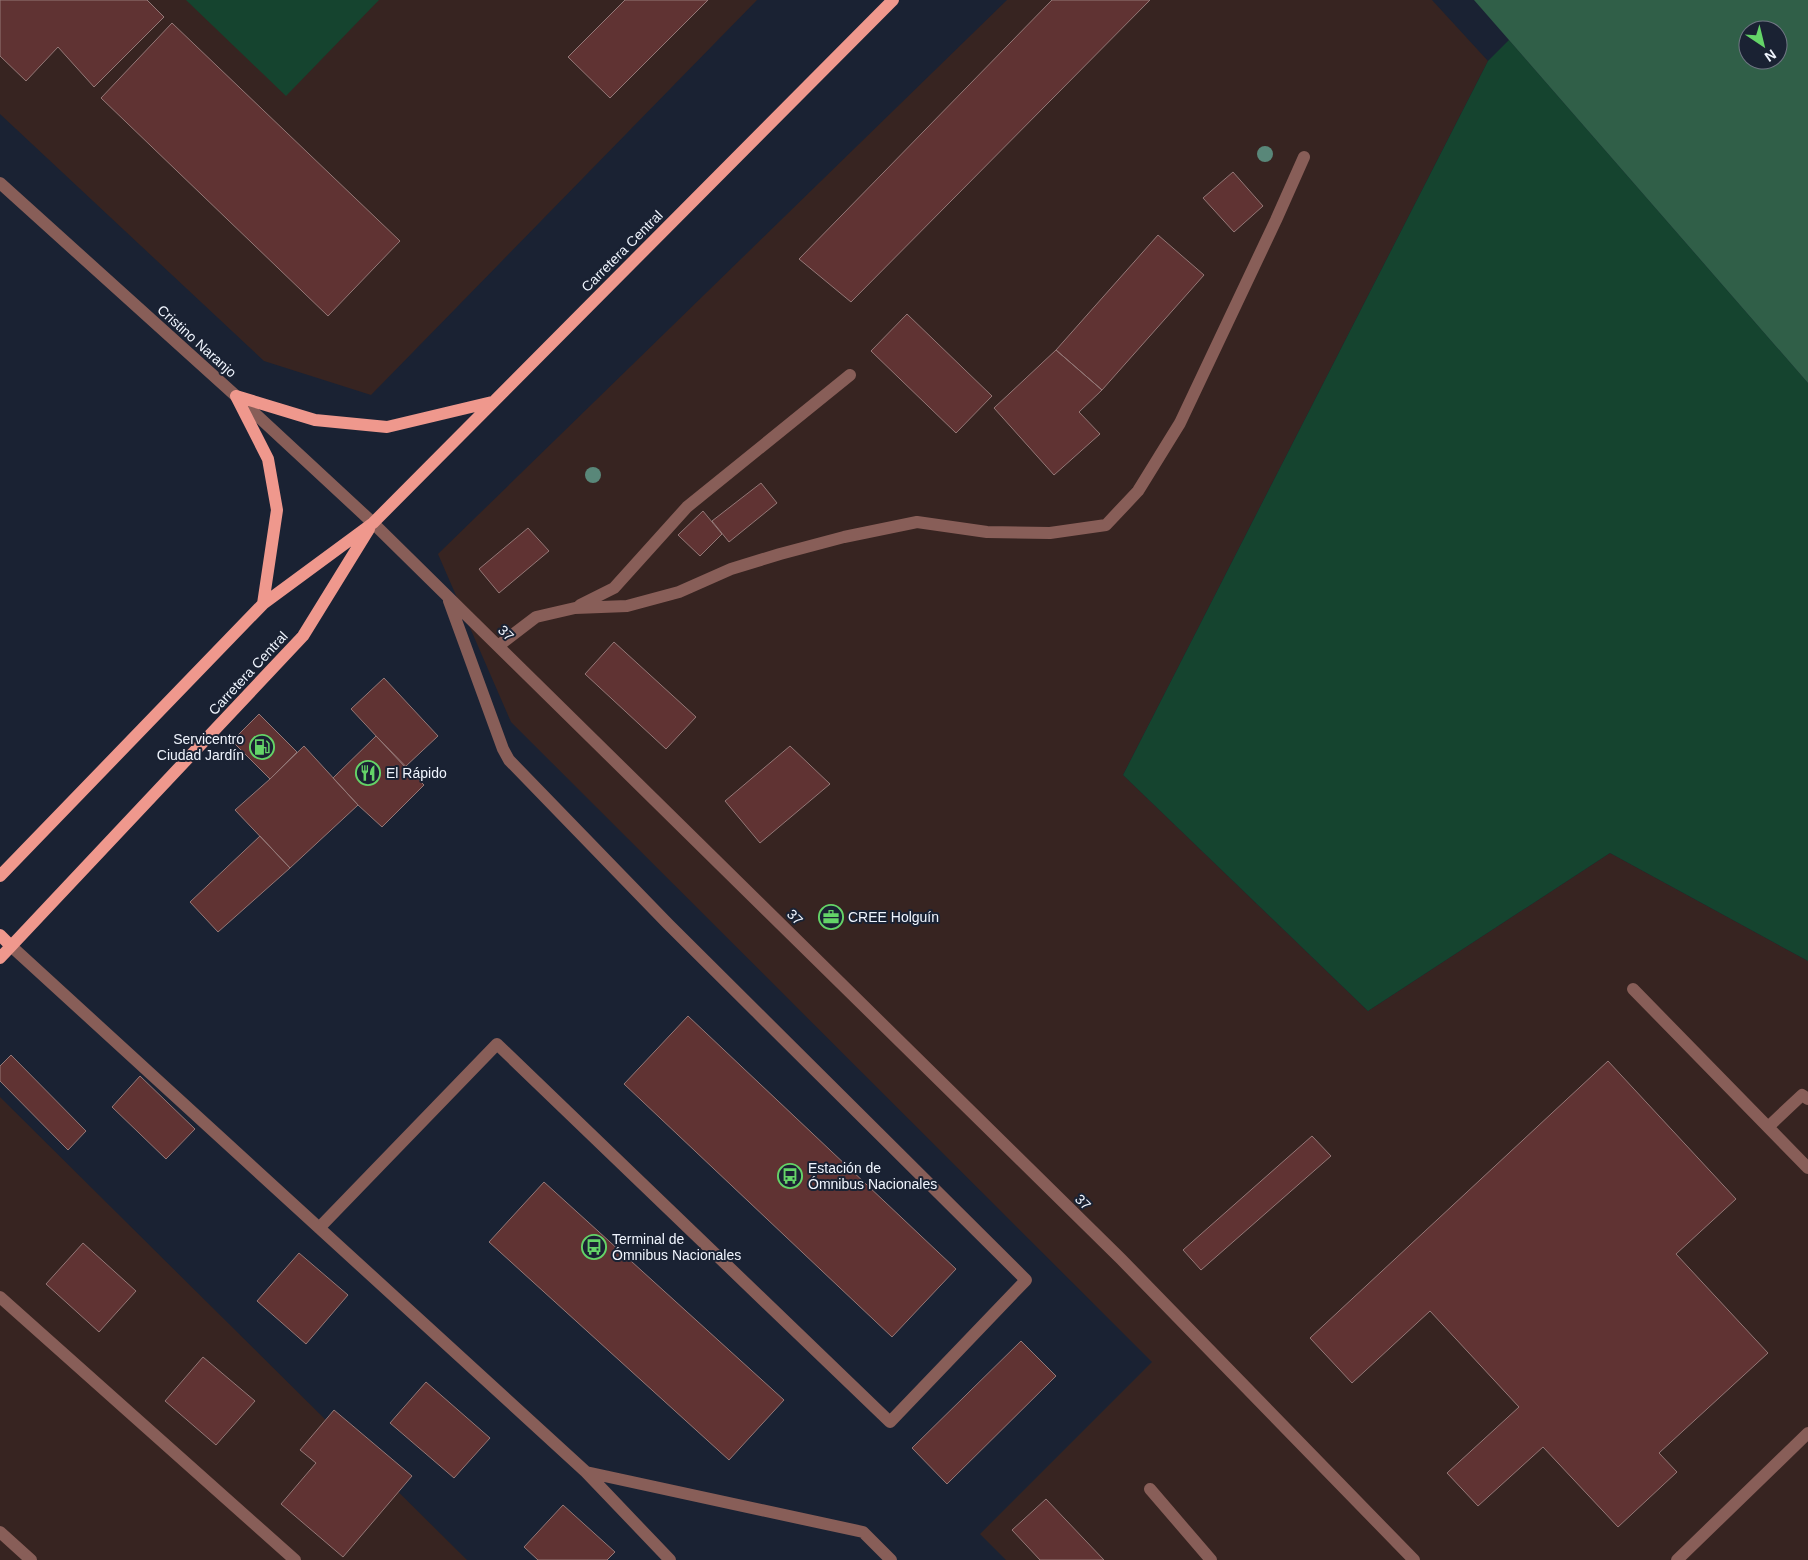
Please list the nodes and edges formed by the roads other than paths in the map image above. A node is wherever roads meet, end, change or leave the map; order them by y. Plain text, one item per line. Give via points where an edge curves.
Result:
1 (893, 0) edge
2 (1304, 157) dead end
3 (2, 189) edge
4 (850, 375) dead end
5 (236, 396) junction
6 (492, 402) junction
7 (373, 523) junction
8 (448, 596) junction
9 (263, 604) junction
10 (575, 608) junction
11 (498, 646) junction
12 (0, 876) edge
13 (0, 935) edge
14 (11, 946) junction
15 (0, 958) edge
16 (1633, 989) dead end
17 (1808, 1099) edge
18 (1768, 1127) junction
19 (1808, 1168) edge
20 (320, 1228) junction
21 (0, 1297) edge
22 (1808, 1433) edge
23 (586, 1472) junction
24 (1150, 1489) dead end
25 (0, 1532) edge
26 (31, 1560) edge
27 (295, 1560) edge
28 (670, 1560) edge
29 (891, 1560) edge
30 (1211, 1560) edge
31 (1414, 1560) edge
32 (1677, 1560) edge

1 - 6 main road, Carretera Central
2 - 10 street via 1180,422 1138,491 1106,525 1050,533 986,532 917,522 844,536 780,554 731,569 680,592 627,606
3 - 5 street, Cristino Naranjo
4 - 10 street via 687,507 614,588
5 - 6 main road via 316,420 387,428
5 - 7 street, Cristino Naranjo
5 - 9 main road via 268,459 277,510
6 - 7 main road, Carretera Central
7 - 8 street, 37
7 - 9 main road, Carretera Central
7 - 14 main road, Carretera Central via 304,636
8 - 11 street, 37
8 - 20 street, 37 via 502,749 509,760 668,924 1026,1280 890,1422 497,1044
9 - 12 main road, Carretera Central
10 - 11 street via 536,616
11 - 31 street, 37 via 1121,1260
13 - 14 main road
14 - 15 main road, Carretera Central
14 - 20 street
16 - 18 street
17 - 18 street via 1802,1095
18 - 19 street
20 - 23 street
21 - 27 street
22 - 32 street
23 - 28 street
23 - 29 street via 863,1532
24 - 30 street
25 - 26 street

